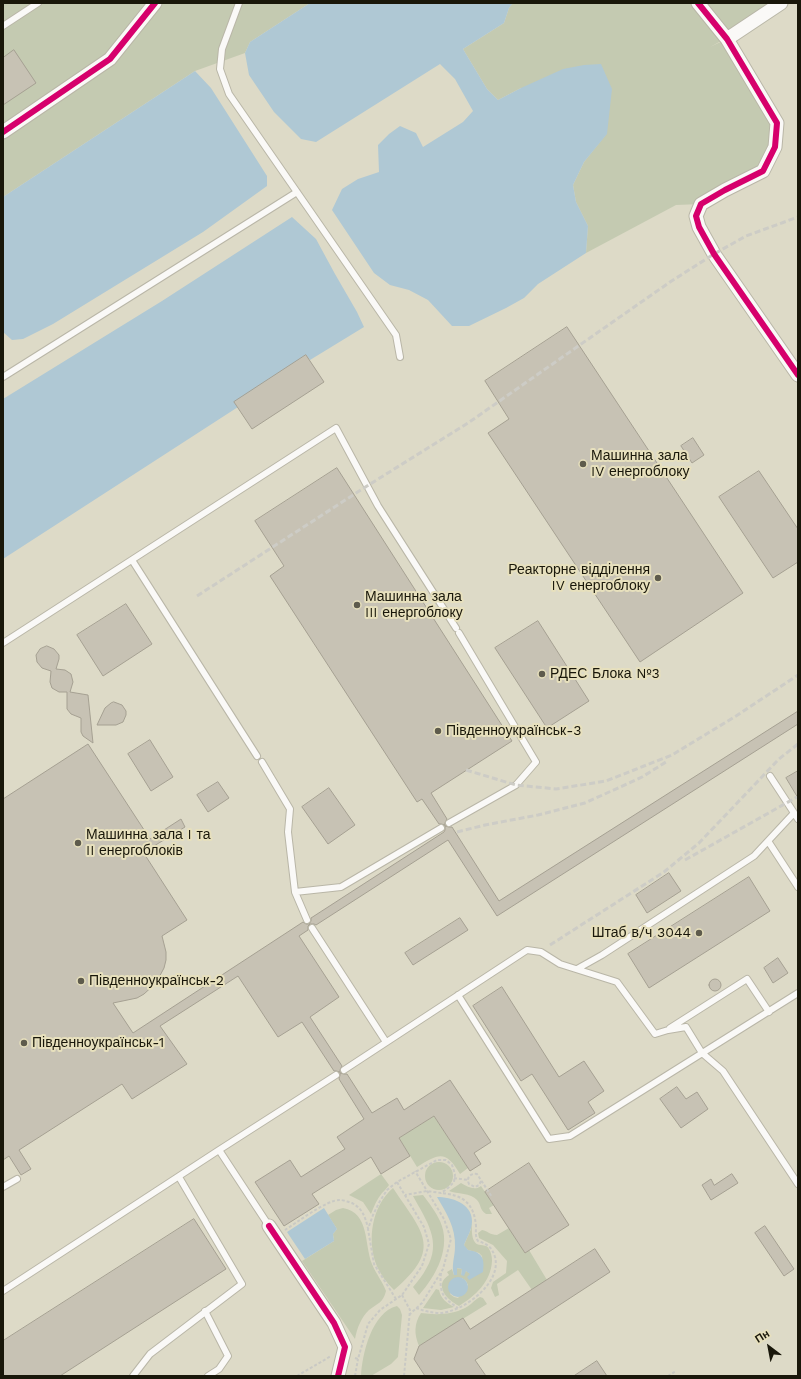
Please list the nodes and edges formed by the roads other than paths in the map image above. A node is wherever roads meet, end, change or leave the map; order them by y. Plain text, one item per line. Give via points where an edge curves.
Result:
1 (38, 3) edge
2 (155, 3) edge
3 (239, 3) edge
4 (698, 3) edge
5 (781, 3) edge
6 (3, 26) edge
7 (727, 39) junction
8 (3, 132) edge
9 (297, 192) junction
10 (400, 357) dead end
11 (798, 375) edge
12 (3, 377) edge
13 (132, 560) junction
14 (3, 643) edge
15 (257, 756) dead end
16 (262, 762) dead end
17 (770, 776) dead end
18 (794, 813) junction
19 (798, 820) edge
20 (450, 823) dead end
21 (441, 828) dead end
22 (768, 841) junction
23 (798, 886) edge
24 (295, 892) junction
25 (307, 920) dead end
26 (312, 928) dead end
27 (577, 969) junction
28 (798, 993) edge
29 (458, 995) junction
30 (768, 1012) junction
31 (668, 1030) junction
32 (386, 1042) junction
33 (702, 1053) junction
34 (344, 1070) dead end
35 (336, 1075) dead end
36 (219, 1150) junction
37 (179, 1176) junction
38 (17, 1178) dead end
39 (798, 1184) edge
40 (3, 1187) edge
41 (273, 1231) joint
42 (3, 1291) edge
43 (205, 1311) junction
44 (219, 1369) junction
45 (133, 1376) edge
46 (208, 1376) edge
47 (220, 1376) edge
48 (338, 1376) edge

1 - 6 lane
2 - 8 street via 110,59
3 - 9 lane via 222,49 220,69 229,94
4 - 7 street
5 - 7 street
7 - 11 street via 777,123 775,147 763,171 701,204 696,216 714,254
9 - 10 lane via 396,335
9 - 12 lane
13 - 14 lane
13 - 15 lane
13 - 20 lane via 336,428 378,506 458,630 536,762 516,785
16 - 24 lane via 290,809 288,832
17 - 18 lane
18 - 19 lane
18 - 22 lane
21 - 24 lane via 341,887
22 - 23 lane
22 - 27 lane via 754,856
24 - 25 lane
26 - 32 lane
27 - 29 lane via 560,964 541,952 527,950
27 - 31 lane via 617,982 655,1034
28 - 30 lane
29 - 32 lane
29 - 33 lane via 549,1139 570,1136
30 - 31 lane via 747,979
30 - 33 lane
31 - 33 lane via 686,1026
32 - 34 lane
33 - 39 lane via 723,1071
35 - 36 lane
36 - 37 lane
36 - 41 lane
37 - 42 lane
37 - 43 lane via 242,1284
38 - 40 lane
41 - 48 street via 334,1323 345,1347
43 - 44 lane via 228,1356
43 - 45 lane via 150,1354
44 - 46 lane
44 - 47 lane

